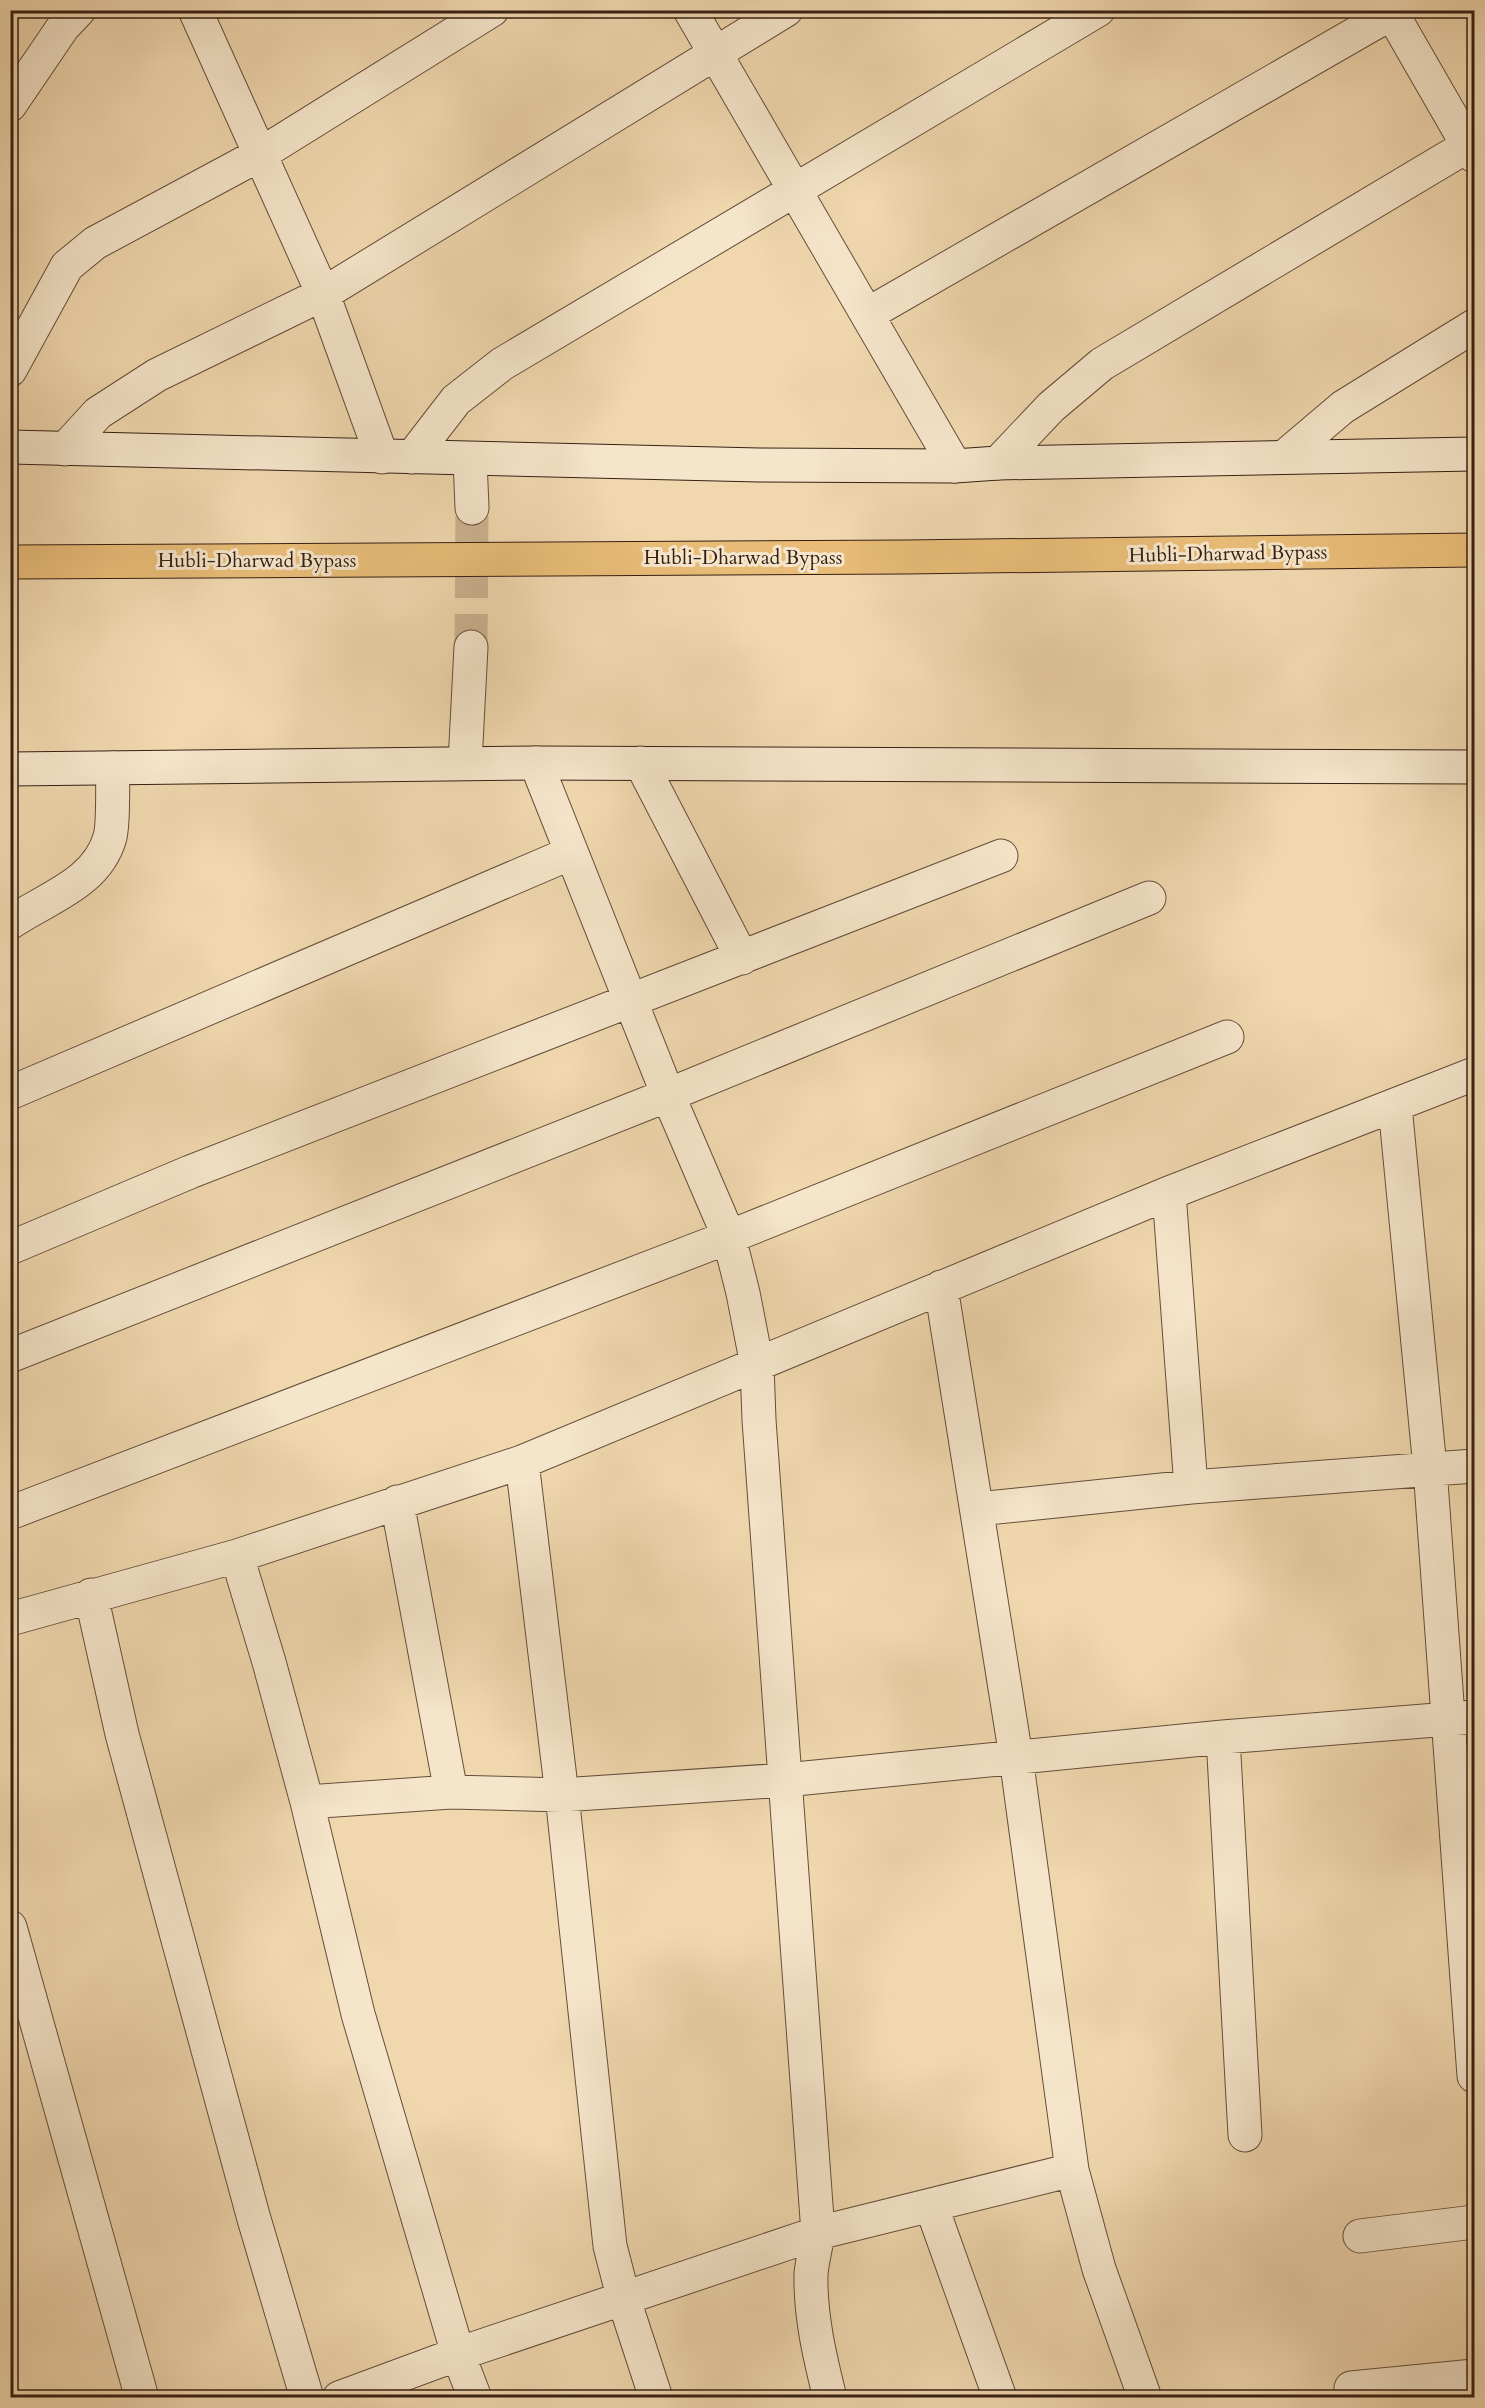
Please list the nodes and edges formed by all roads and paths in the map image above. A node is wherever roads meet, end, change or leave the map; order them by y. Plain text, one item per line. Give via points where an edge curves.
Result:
1 (79, 10) edge
2 (492, 10) edge
3 (690, 10) edge
4 (786, 10) edge
5 (1098, 10) edge
6 (1393, 11) edge
7 (203, 14) edge
8 (717, 55) junction
9 (10, 105) edge
10 (1472, 148) edge
11 (259, 155) junction
12 (795, 190) junction
13 (323, 294) junction
14 (868, 314) junction
15 (1474, 326) edge
16 (10, 370) edge
17 (10, 447) edge
18 (65, 449) junction
19 (1474, 454) edge
20 (397, 457) junction
21 (1284, 457) junction
22 (470, 459) junction
23 (998, 463) junction
24 (955, 466) junction
25 (472, 508) tunnel mouth
26 (1474, 550) edge
27 (10, 562) edge
28 (471, 647) tunnel mouth
29 (465, 763) junction
30 (537, 763) junction
31 (641, 763) junction
32 (1474, 767) edge
33 (113, 768) junction
34 (10, 769) edge
35 (571, 853) junction
36 (1001, 856) dead end
37 (1149, 898) dead end
38 (10, 923) edge
39 (742, 958) junction
40 (631, 1001) junction
41 (1227, 1037) dead end
42 (1474, 1074) edge
43 (10, 1093) edge
44 (668, 1095) junction
45 (1395, 1106) junction
46 (1169, 1193) junction
47 (729, 1237) junction
48 (10, 1248) edge
49 (941, 1287) junction
50 (10, 1356) edge
51 (757, 1365) junction
52 (522, 1462) junction
53 (1474, 1466) edge
54 (1430, 1468) junction
55 (1191, 1487) junction
56 (397, 1502) junction
57 (978, 1509) junction
58 (10, 1513) edge
59 (237, 1556) junction
60 (91, 1595) junction
61 (10, 1619) edge
62 (1462, 1718) edge
63 (1223, 1737) junction
64 (1016, 1756) junction
65 (785, 1780) junction
66 (451, 1792) junction
67 (562, 1795) junction
68 (307, 1802) junction
69 (10, 1927) edge
70 (1474, 2076) edge
71 (1245, 2135) dead end
72 (1072, 2170) junction
73 (931, 2205) junction
74 (1474, 2222) edge
75 (818, 2233) junction
76 (1360, 2236) dead end
77 (624, 2300) junction
78 (458, 2354) junction
79 (1474, 2376) edge
80 (1351, 2388) dead end
81 (142, 2397) edge
82 (307, 2397) edge
83 (339, 2397) edge
84 (475, 2397) edge
85 (656, 2397) edge
86 (830, 2397) edge
87 (1000, 2397) edge
88 (1145, 2397) edge

1 - 9 street
2 - 11 street
3 - 8 street
4 - 8 street
5 - 12 street
6 - 10 street
6 - 14 street
7 - 11 street
8 - 12 street
8 - 13 street
10 - 23 street via 1102,364 1052,407
11 - 13 street
11 - 16 street via 96,243 67,266
12 - 14 street
12 - 20 street via 502,364 456,400
13 - 18 street via 157,375 98,413
13 - 20 street
14 - 24 street
15 - 21 street via 1343,407
17 - 18 street
18 - 20 street
19 - 21 street
20 - 22 street
21 - 23 street
22 - 24 street
22 - 25 street
23 - 24 street
26 - 27 highway, Hubli-Dharwad Bypass
28 - 29 street
29 - 30 street
29 - 33 street
30 - 31 street
30 - 35 street
31 - 32 street
31 - 39 street
33 - 34 street
33 - 38 street via 110,837 99,861 80,882
35 - 40 street
35 - 43 street
36 - 39 street
37 - 44 street
39 - 40 street
40 - 44 street
40 - 48 street via 190,1172
41 - 47 street
42 - 45 street
44 - 47 street
44 - 50 street
45 - 46 street
45 - 54 street
46 - 49 street
46 - 55 street
47 - 51 street
47 - 58 street
49 - 51 street
49 - 57 street
51 - 52 street
51 - 65 street
52 - 56 street
52 - 67 street
53 - 54 street
54 - 55 street
54 - 62 street
55 - 57 street
56 - 59 street
56 - 66 street
57 - 64 street
59 - 60 street
59 - 68 street
60 - 61 street
60 - 82 street via 128,1757 254,2219
62 - 63 street
62 - 70 street
63 - 64 street
63 - 71 street
64 - 65 street
64 - 72 street
65 - 67 street
65 - 75 street
66 - 67 street
66 - 68 street
67 - 77 street via 610,2246
68 - 78 street via 358,2014
69 - 81 street
72 - 73 street
72 - 88 street via 1099,2269
73 - 75 street
73 - 87 street
74 - 76 street
75 - 77 street
75 - 86 street via 811,2272 813,2311
77 - 78 street
77 - 85 street
78 - 83 street
78 - 84 street
79 - 80 street

